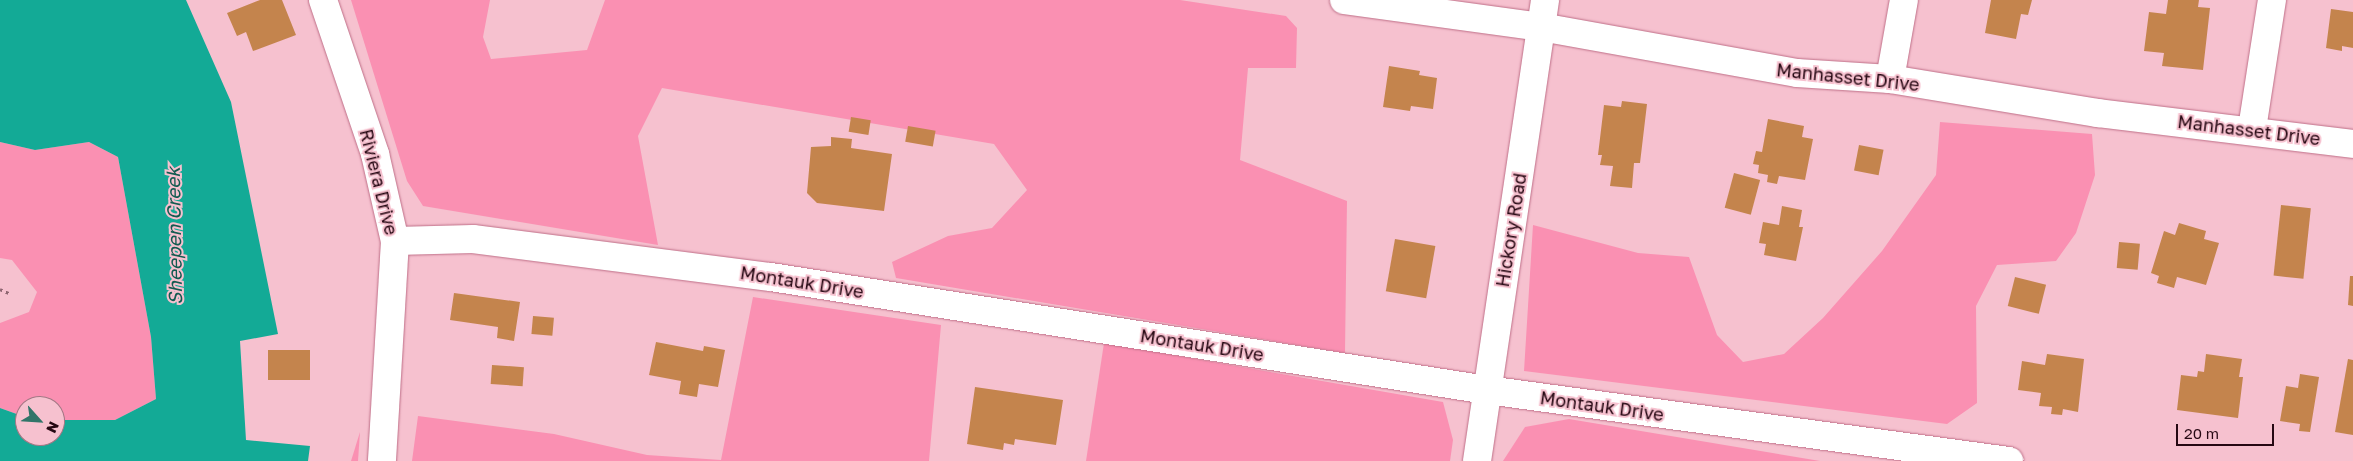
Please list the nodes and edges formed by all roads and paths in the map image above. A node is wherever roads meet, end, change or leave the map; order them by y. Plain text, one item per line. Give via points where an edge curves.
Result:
1 (324, 0) edge
2 (1344, 0) edge
3 (1545, 0) edge
4 (1904, 0) edge
5 (2272, 0) edge
6 (1541, 27) junction
7 (1890, 79) junction
8 (2252, 129) junction
9 (2353, 144) edge
10 (395, 241) junction
11 (0, 289) edge
12 (9, 294) dead end
13 (1487, 390) junction
14 (382, 461) edge
15 (1477, 461) edge
16 (2009, 461) edge

1 - 10 street, Riviera Drive via 375,154
2 - 6 street, Manhasset Drive
3 - 6 street, Hickory Road
4 - 7 street
5 - 8 street
6 - 7 street, Manhasset Drive via 1797,73
6 - 13 street, Hickory Road
7 - 8 street, Manhasset Drive via 2098,113
8 - 9 street, Manhasset Drive
10 - 13 street, Montauk Drive via 473,238 771,277
10 - 14 street, Riviera Drive
11 - 12 path
13 - 15 street, Hickory Road
13 - 16 street, Montauk Drive

